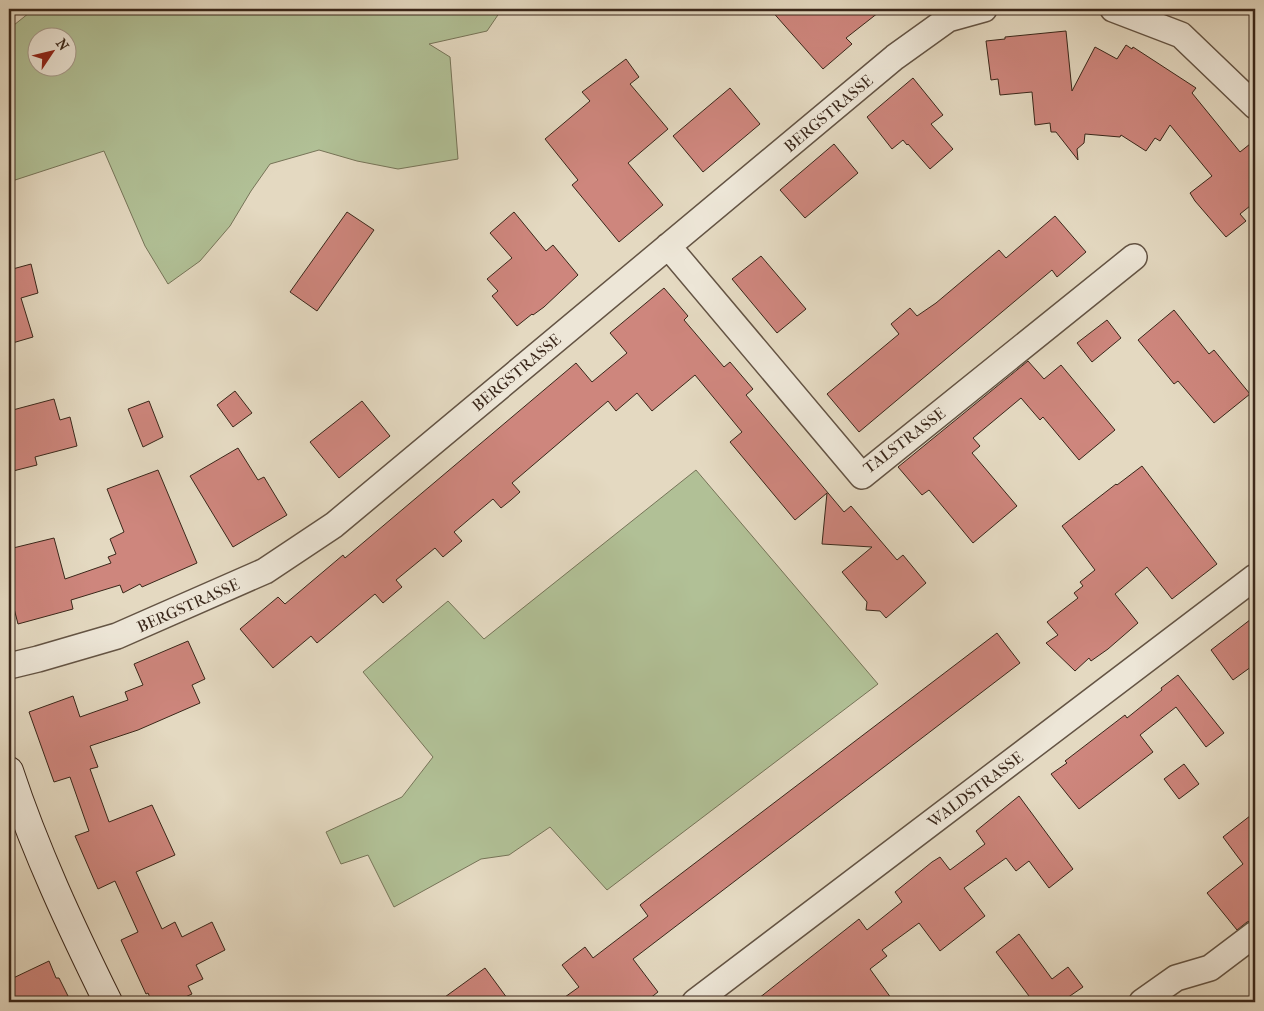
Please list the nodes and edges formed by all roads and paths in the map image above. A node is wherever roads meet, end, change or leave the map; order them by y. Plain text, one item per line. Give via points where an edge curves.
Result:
1 (984, 9) edge
2 (1113, 9) edge
3 (1255, 106) edge
4 (668, 246) junction
5 (1134, 257) dead end
6 (1255, 577) edge
7 (9, 666) edge
8 (9, 771) edge
9 (1255, 934) edge
10 (108, 1002) edge
11 (695, 1002) edge
12 (1142, 1002) edge

1 - 4 street, BERGSTRASSE via 948,18 895,57
2 - 3 street via 1181,34
4 - 5 street, TALSTRASSE via 862,476
4 - 7 street, BERGSTRASSE via 334,525 265,571 117,636
6 - 11 street, WALDSTRASSE
8 - 10 street via 73,932
9 - 12 street via 1210,968 1176,978

